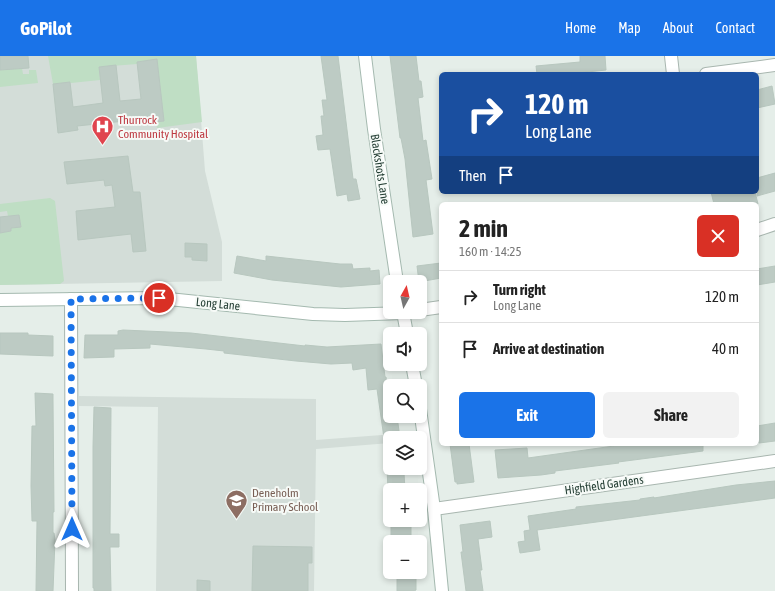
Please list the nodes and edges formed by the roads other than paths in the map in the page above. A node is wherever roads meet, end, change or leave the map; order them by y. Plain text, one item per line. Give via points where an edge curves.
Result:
1 (365, 56) edge
2 (671, 56) edge
3 (775, 65) edge
4 (673, 72) edge
5 (721, 72) edge
6 (775, 224) edge
7 (759, 229) edge
8 (396, 275) edge
9 (71, 299) junction
10 (0, 300) edge
11 (439, 307) edge
12 (427, 309) edge
13 (383, 313) edge
14 (422, 423) edge
15 (775, 461) edge
16 (434, 509) junction
17 (72, 591) edge
18 (442, 591) edge

1 - 8 street, Blackshots Lane
2 - 4 street
3 - 5 street
6 - 7 street
9 - 10 street, Long Lane
9 - 13 street, Long Lane via 159,298 313,314
9 - 17 street
11 - 12 street
14 - 16 street
15 - 16 street, Highfield Gardens
16 - 18 street

